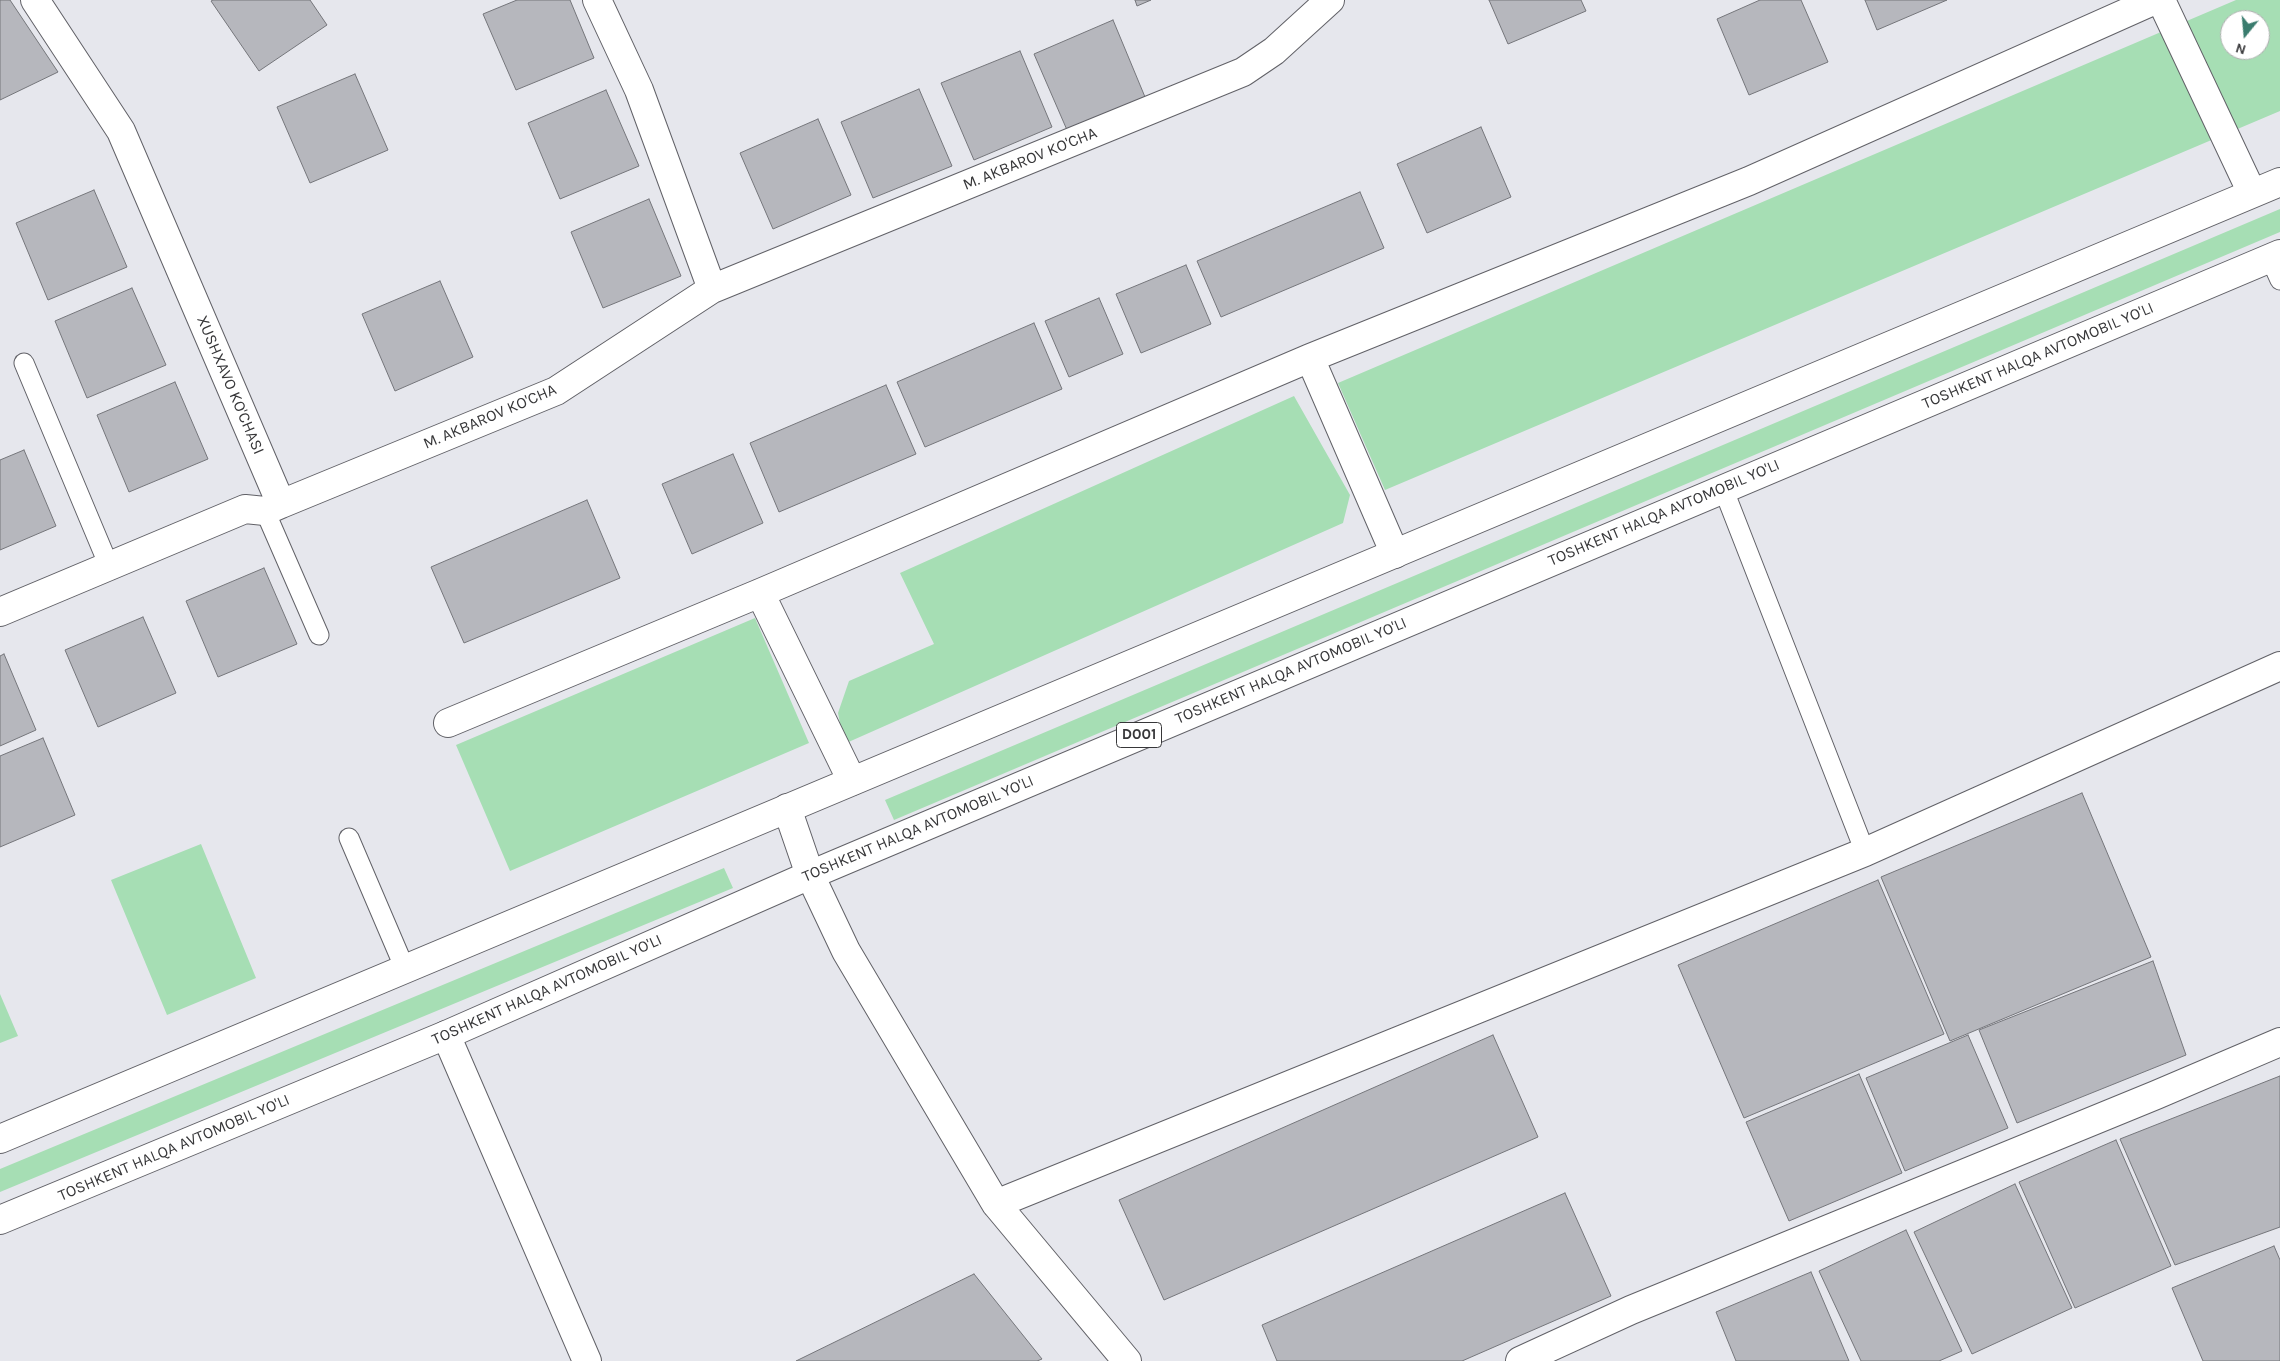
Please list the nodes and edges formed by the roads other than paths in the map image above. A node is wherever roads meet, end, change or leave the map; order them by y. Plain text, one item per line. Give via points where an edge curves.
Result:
1 (35, 0) edge
2 (597, 0) edge
3 (1330, 0) edge
4 (2155, 0) edge
5 (2161, 0) edge
6 (2280, 182) edge
7 (2252, 193) junction
8 (2277, 264) edge
9 (712, 289) junction
10 (1310, 358) junction
11 (24, 364) dead end
12 (1723, 488) junction
13 (273, 508) junction
14 (1396, 554) junction
15 (109, 566) junction
16 (760, 593) junction
17 (0, 612) edge
18 (319, 635) dead end
19 (2280, 666) edge
20 (448, 723) dead end
21 (852, 781) junction
22 (787, 808) junction
23 (349, 838) dead end
24 (1865, 852) junction
25 (810, 874) junction
26 (405, 969) junction
27 (446, 1035) junction
28 (2280, 1042) edge
29 (0, 1140) edge
30 (996, 1204) junction
31 (0, 1220) edge
32 (587, 1361) edge
33 (1127, 1361) edge
34 (1520, 1361) edge

1 - 13 main road, XUSHXAVO KO'CHASI via 121,131
2 - 9 main road via 639,90
3 - 9 main road, M. AKBAROV KO'CHA via 1274,52 1243,72
4 - 10 main road via 1749,181
5 - 7 main road
6 - 7 main road
7 - 14 main road
8 - 12 main road, TOSHKENT HALQA AVTOMOBIL YO'LI / D001
9 - 13 main road, M. AKBAROV KO'CHA via 556,391
10 - 14 main road
10 - 16 main road
11 - 15 lane
12 - 24 lane
12 - 25 main road, TOSHKENT HALQA AVTOMOBIL YO'LI / D001
13 - 15 main road via 245,509
13 - 18 lane
14 - 21 main road
15 - 17 main road
16 - 20 main road
16 - 21 main road
19 - 24 main road
21 - 22 main road
22 - 25 main road
22 - 26 main road
23 - 26 lane
24 - 30 main road
25 - 27 main road, TOSHKENT HALQA AVTOMOBIL YO'LI / D001
25 - 30 main road via 846,951
26 - 29 main road
27 - 31 main road, TOSHKENT HALQA AVTOMOBIL YO'LI / D001
27 - 32 main road
28 - 34 main road via 1630,1310
30 - 33 main road

